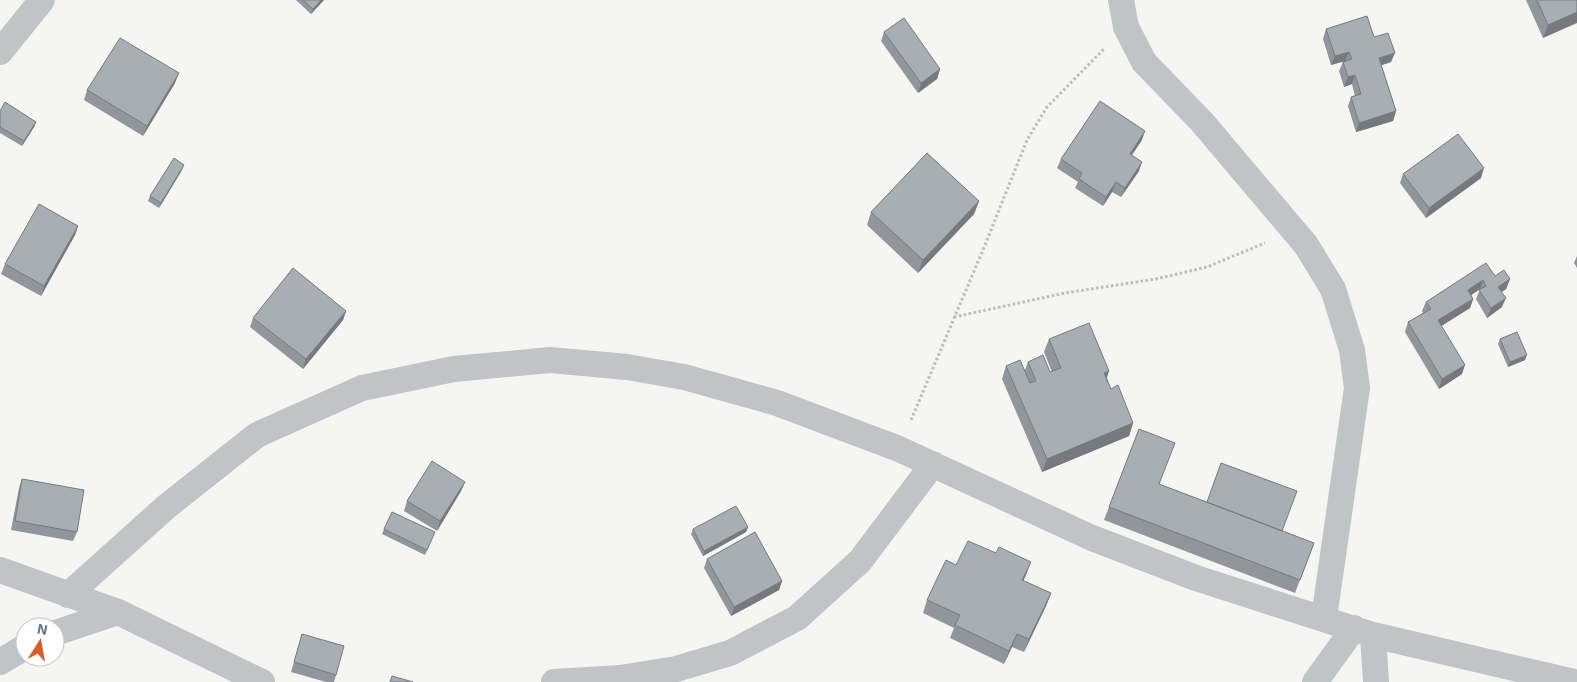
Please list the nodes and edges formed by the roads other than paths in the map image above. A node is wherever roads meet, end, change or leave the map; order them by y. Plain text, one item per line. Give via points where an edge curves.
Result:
1 (42, 0) edge
2 (1121, 0) edge
3 (0, 52) edge
4 (933, 464) junction
5 (0, 570) edge
6 (68, 595) junction
7 (118, 612) junction
8 (1324, 618) junction
9 (65, 630) edge
10 (1363, 632) junction
11 (15, 653) edge
12 (0, 662) edge
13 (262, 682) edge
14 (554, 682) edge
15 (1315, 682) edge
16 (1376, 682) edge
17 (1574, 682) edge

1 - 3 street
2 - 8 street via 1126,27 1144,62 1202,122 1306,245 1333,289 1352,350 1357,388
4 - 6 street via 777,403 684,377 627,367 550,360 454,369 362,388 257,435 166,507
4 - 8 street via 1092,538 1196,578
4 - 14 street via 860,561 797,618 730,653 676,669 620,678
5 - 6 street
6 - 7 street
7 - 9 street
7 - 13 street
8 - 10 street
10 - 15 street
10 - 16 street
10 - 17 street
11 - 12 street

